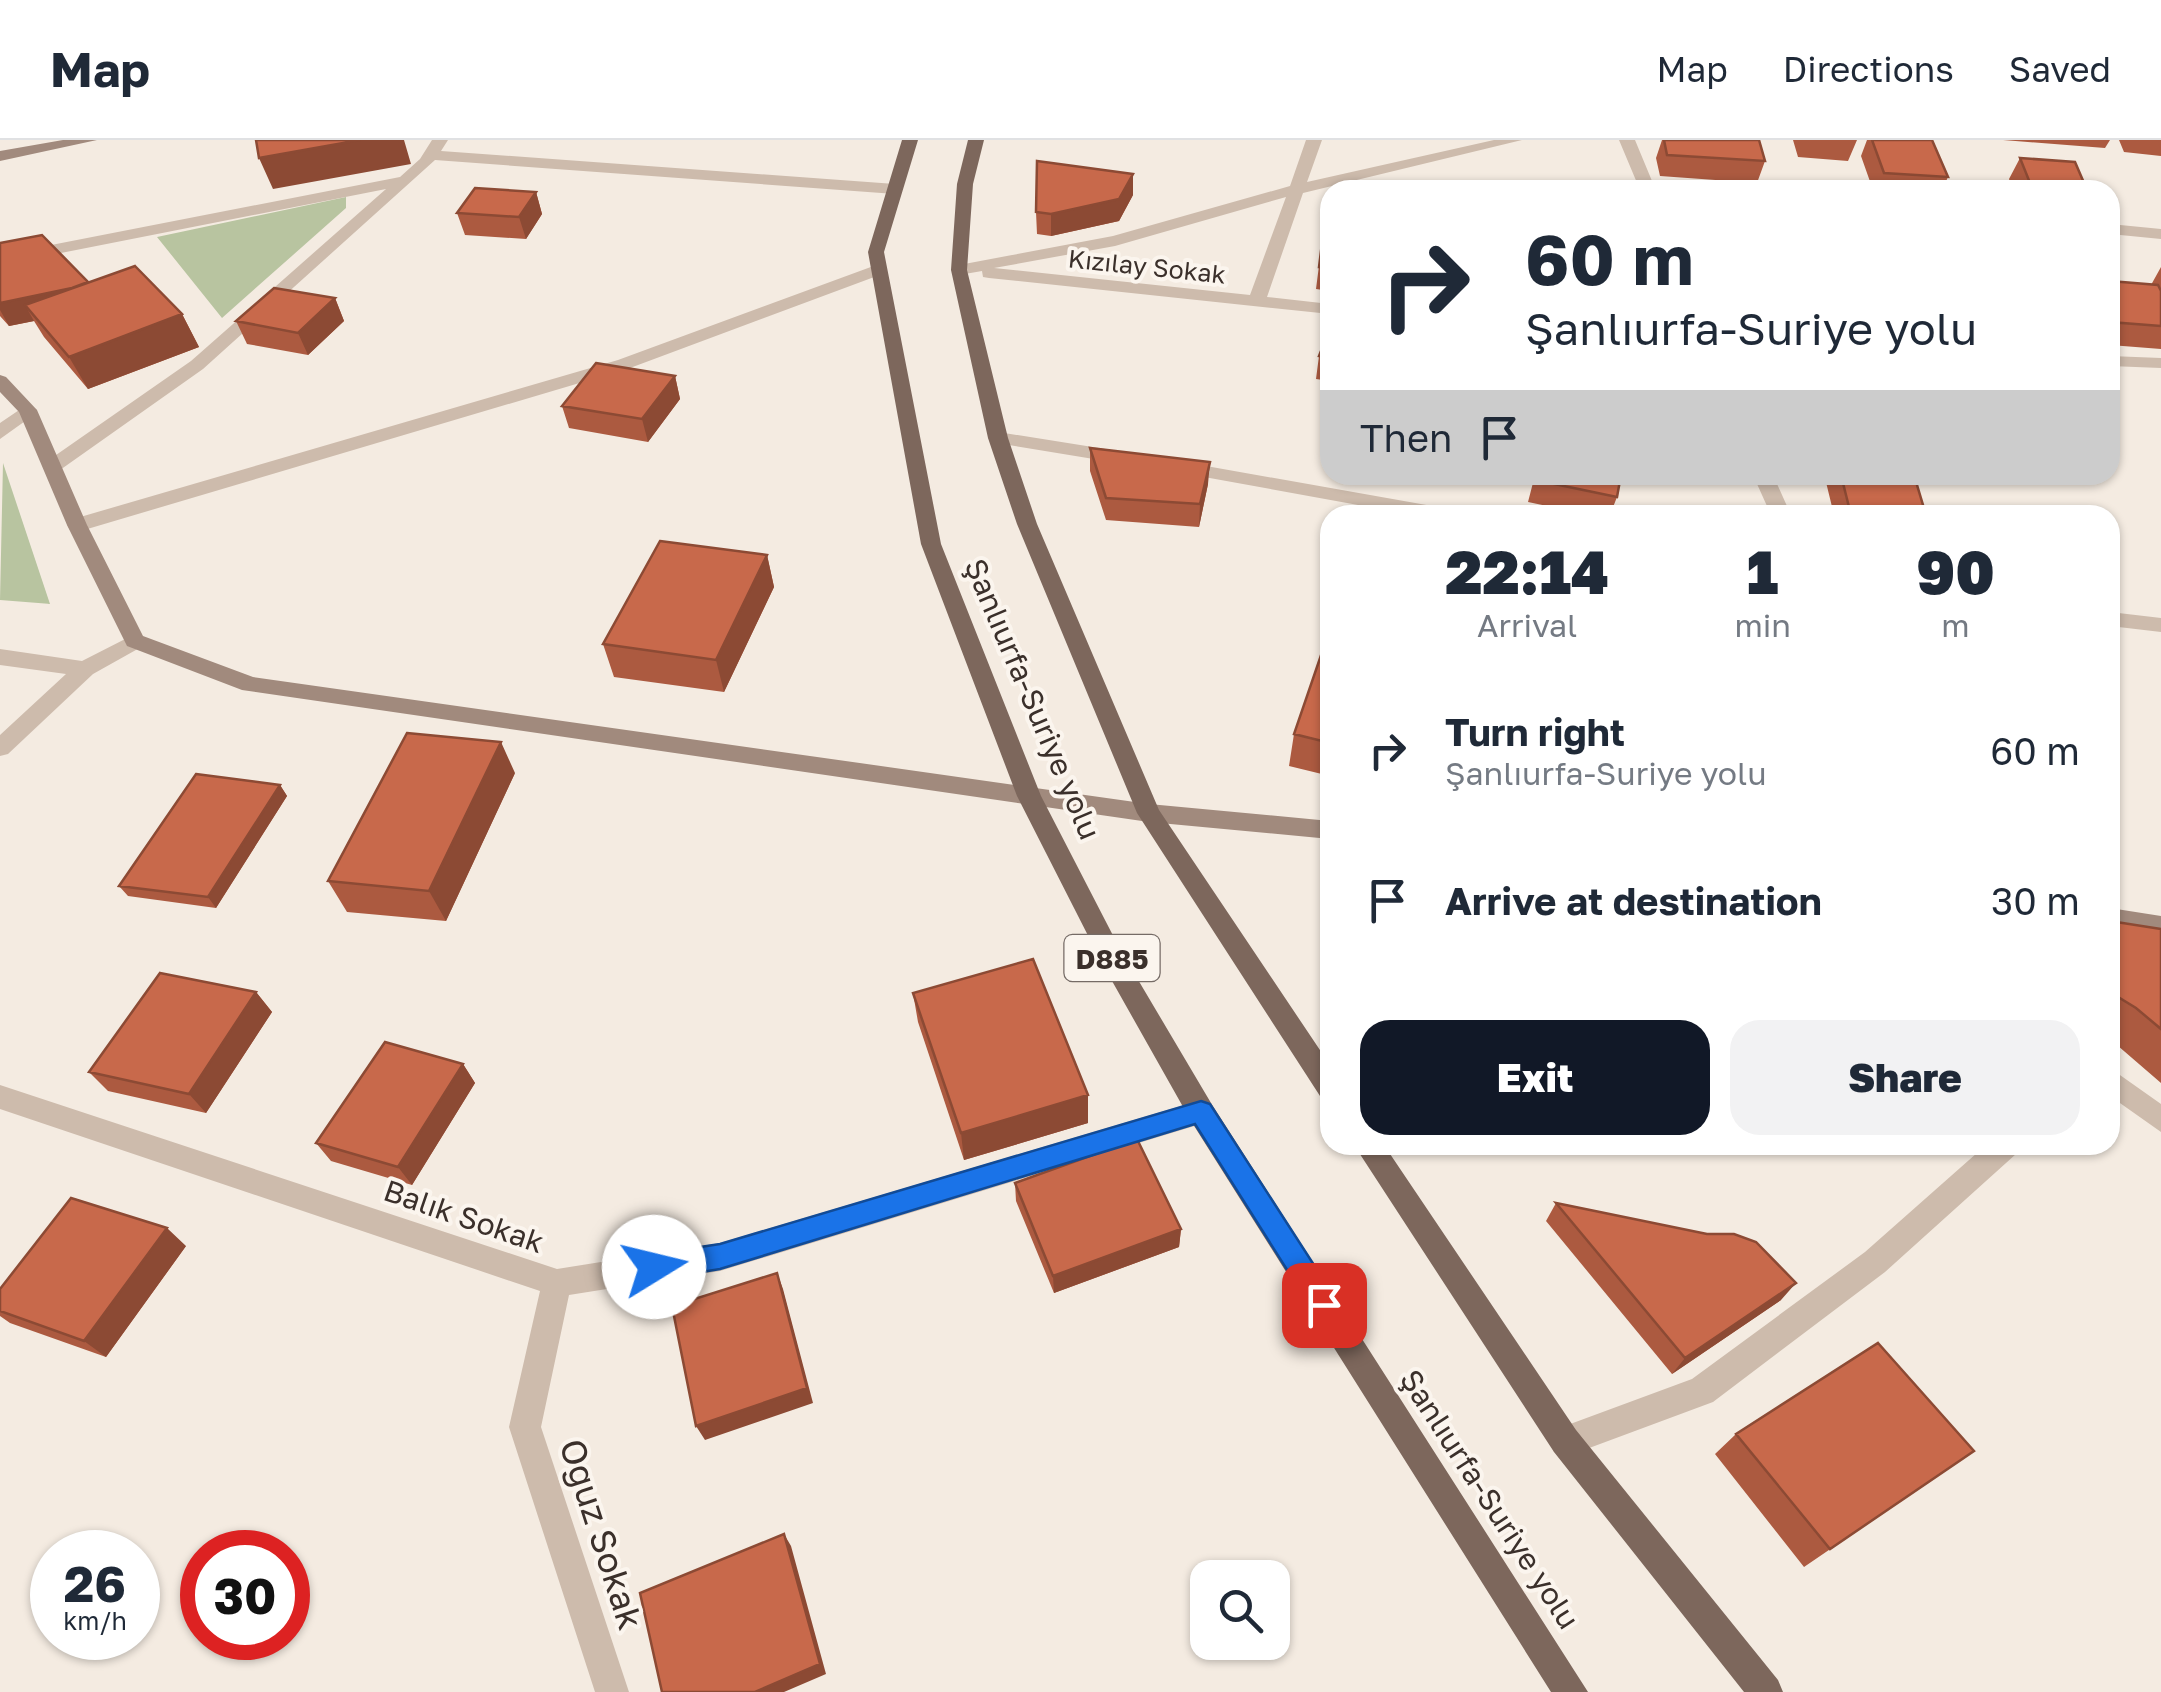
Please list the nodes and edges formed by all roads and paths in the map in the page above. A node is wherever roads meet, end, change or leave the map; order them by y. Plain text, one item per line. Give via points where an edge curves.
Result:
1 (88, 140) edge
2 (910, 140) edge
3 (976, 140) edge
4 (1314, 140) edge
5 (1514, 140) edge
6 (1627, 140) edge
7 (436, 148) edge
8 (0, 156) edge
9 (1338, 180) edge
10 (1644, 180) edge
11 (404, 181) junction
12 (1320, 184) edge
13 (895, 190) junction
14 (1294, 190) junction
15 (2120, 231) edge
16 (2161, 234) edge
17 (0, 260) edge
18 (879, 269) junction
19 (959, 270) junction
20 (1256, 303) junction
21 (1320, 309) edge
22 (2120, 362) edge
23 (2161, 364) edge
24 (3, 386) edge
25 (28, 410) junction
26 (0, 433) edge
27 (998, 438) junction
28 (52, 466) junction
29 (1397, 505) edge
30 (77, 525) junction
31 (2120, 621) edge
32 (2161, 625) edge
33 (135, 640) junction
34 (0, 657) edge
35 (85, 669) junction
36 (0, 748) edge
37 (1029, 796) junction
38 (1149, 813) junction
39 (1320, 829) edge
40 (2120, 920) edge
41 (2161, 926) edge
42 (1320, 1073) edge
43 (2120, 1088) edge
44 (0, 1097) edge
45 (1201, 1112) junction
46 (2161, 1120) edge
47 (1375, 1155) edge
48 (1995, 1155) edge
49 (556, 1282) junction
50 (1565, 1441) junction
51 (612, 1692) edge
52 (1571, 1692) edge
53 (1766, 1692) edge

1 - 8 street
2 - 13 main road, Şanlıurfa-Suriye yolu / D885
3 - 19 main road, Şanlıurfa-Suriye yolu via 965,184
4 - 14 street
5 - 9 street
6 - 10 street
7 - 11 street
7 - 13 street
11 - 17 street
11 - 28 street via 197,365
12 - 14 street
13 - 18 main road, Şanlıurfa-Suriye yolu / D885 via 876,252
14 - 19 street via 1115,241
14 - 20 street
15 - 16 street
18 - 30 street via 624,364
18 - 37 main road, Şanlıurfa-Suriye yolu / D885 via 932,544
19 - 20 street, Kızılay Sokak
19 - 27 main road, Şanlıurfa-Suriye yolu
20 - 21 street, Kızılay Sokak
22 - 23 street
24 - 25 street
25 - 26 street
25 - 28 street
27 - 29 street
27 - 38 main road, Şanlıurfa-Suriye yolu
28 - 30 street
30 - 33 street
31 - 32 street
33 - 35 street
33 - 37 street via 250,684
34 - 35 street
35 - 36 street
37 - 38 street
37 - 45 main road, Şanlıurfa-Suriye yolu / D885
38 - 39 street
38 - 42 main road, Şanlıurfa-Suriye yolu
40 - 41 street
43 - 46 street
44 - 49 street, Balık Sokak
45 - 49 street, Balık Sokak via 720,1256
45 - 52 main road, Şanlıurfa-Suriye yolu / D885
47 - 50 main road
48 - 50 street via 1875,1262 1702,1391
49 - 51 street, Oğuz Sokak via 525,1428
50 - 53 main road

